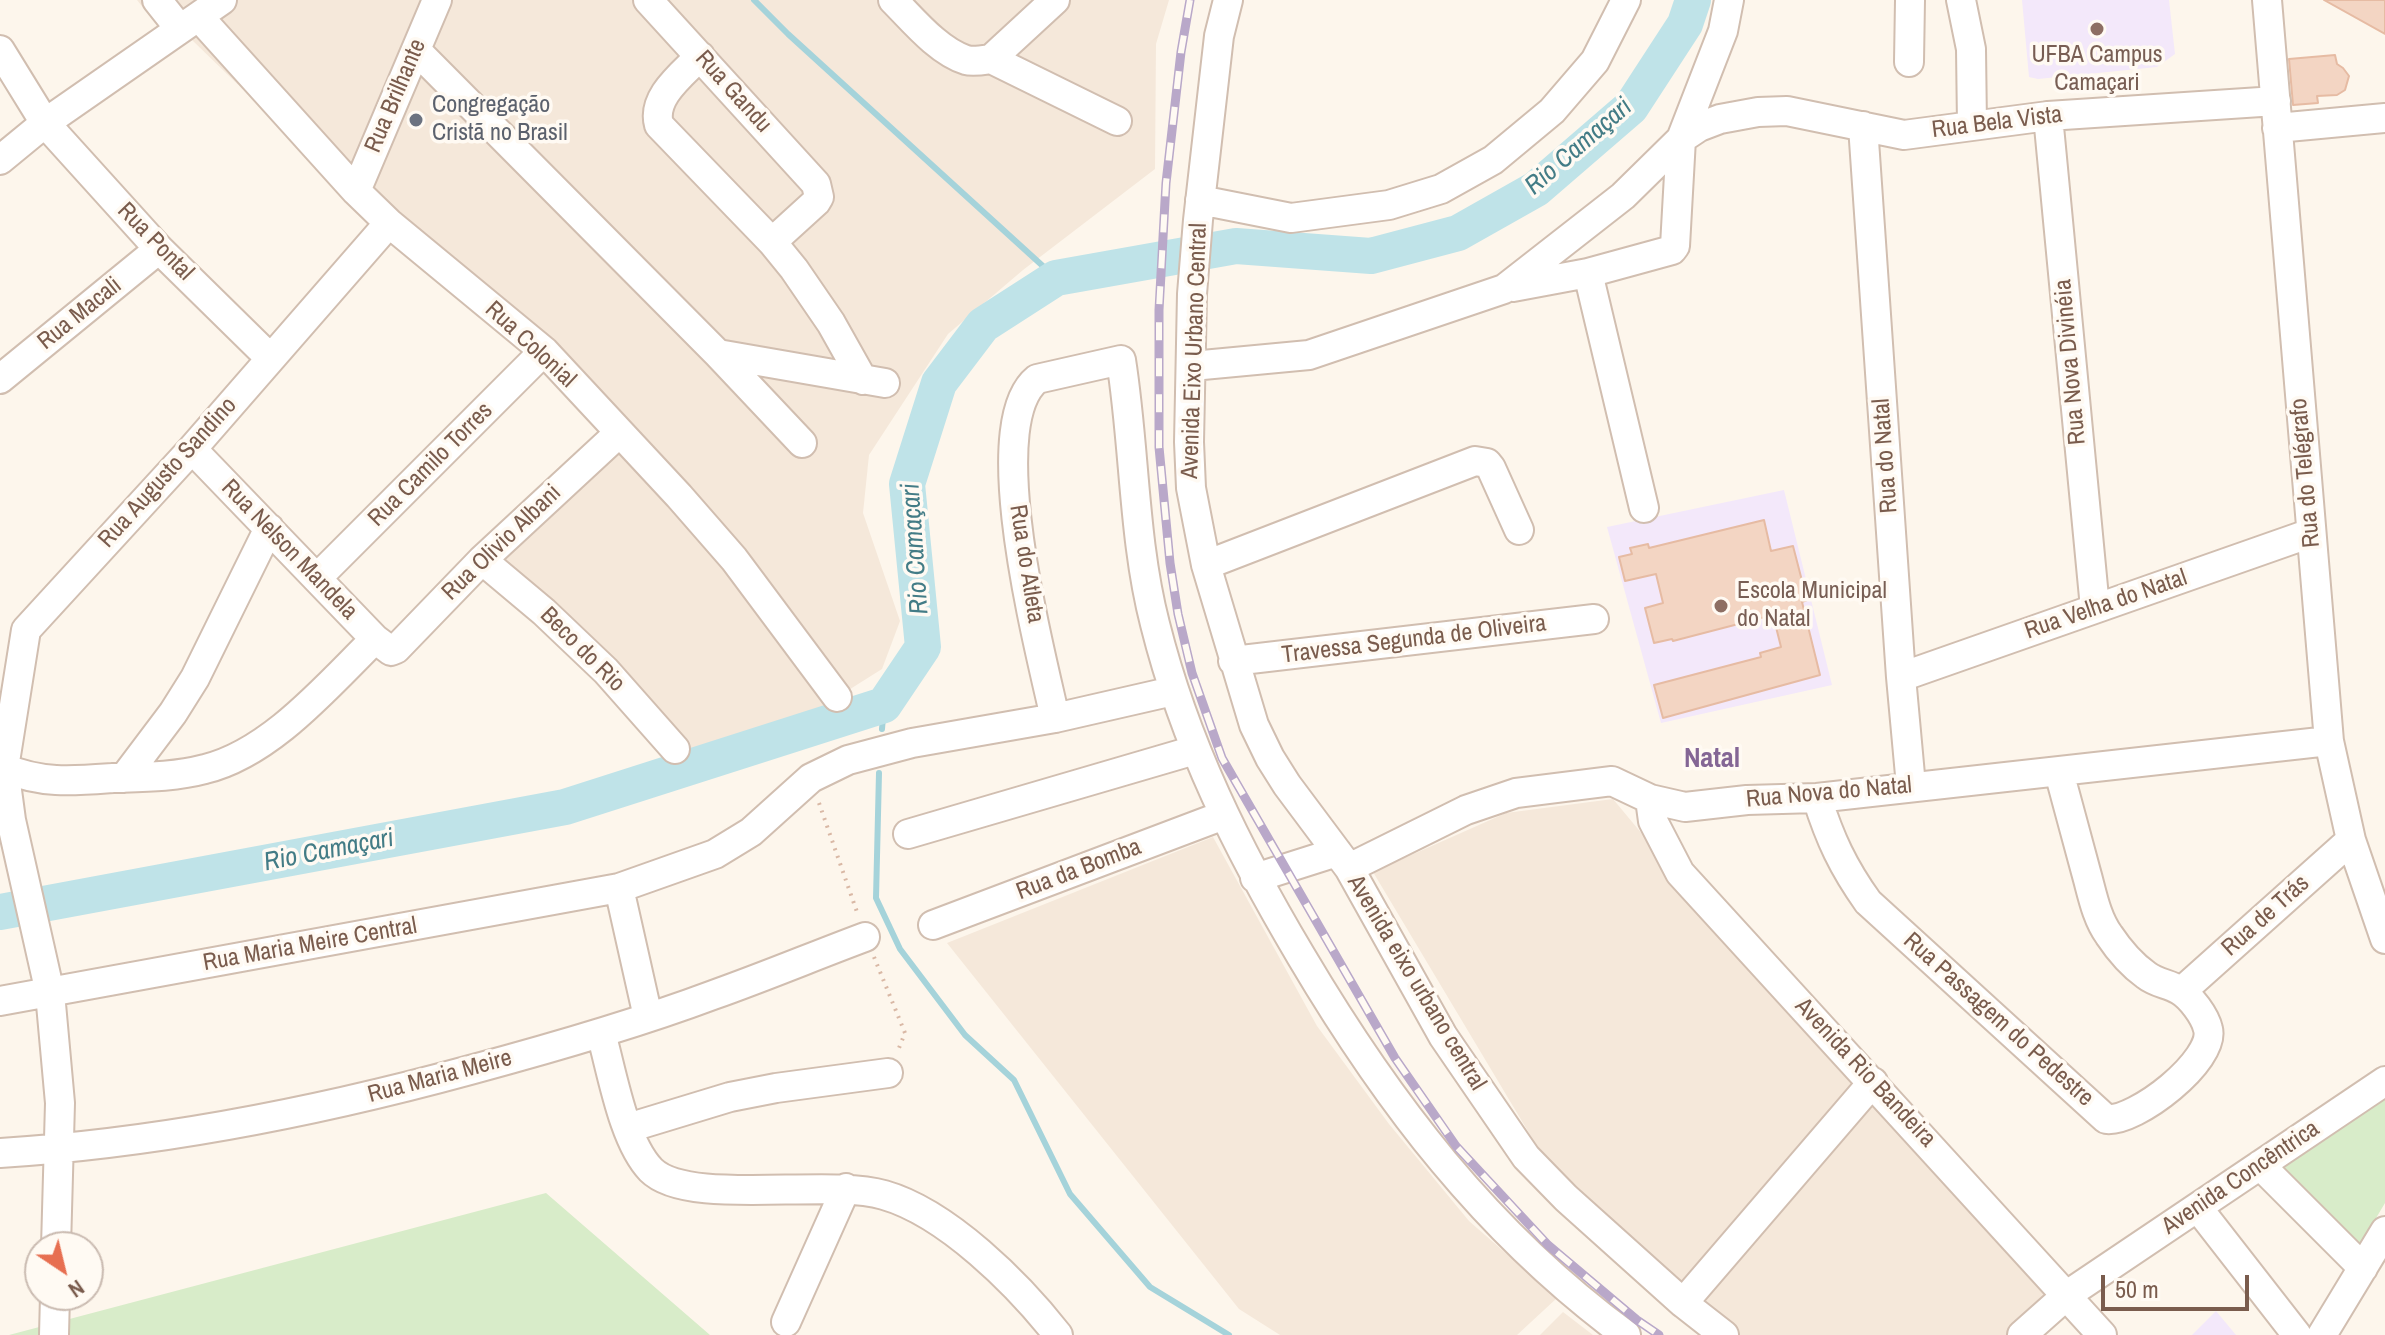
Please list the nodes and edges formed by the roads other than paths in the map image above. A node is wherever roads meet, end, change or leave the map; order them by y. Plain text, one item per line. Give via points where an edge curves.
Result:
1 (157, 0) edge
2 (222, 0) edge
3 (437, 0) edge
4 (648, 0) edge
5 (893, 0) edge
6 (1055, 0) edge
7 (1213, 0) edge
8 (1228, 0) edge
9 (1626, 0) edge
10 (1729, 0) edge
11 (1910, 0) edge
12 (1961, 0) edge
13 (2267, 0) edge
14 (189, 23) junction
15 (1219, 36) junction
16 (0, 50) edge
17 (416, 50) junction
18 (700, 56) junction
19 (991, 59) junction
20 (1909, 62) dead end
21 (2276, 114) junction
22 (2048, 116) junction
23 (2385, 118) edge
24 (1117, 121) dead end
25 (45, 123) junction
26 (1972, 125) junction
27 (1863, 126) junction
28 (1681, 139) junction
29 (0, 160) edge
30 (356, 191) junction
31 (1199, 210) junction
32 (389, 223) junction
33 (772, 242) junction
34 (159, 249) junction
35 (1588, 273) junction
36 (1504, 289) junction
37 (544, 351) junction
38 (718, 354) junction
39 (270, 358) junction
40 (1192, 366) junction
41 (0, 379) edge
42 (618, 434) junction
43 (802, 443) dead end
44 (192, 449) junction
45 (1644, 508) dead end
46 (269, 528) junction
47 (1519, 530) dead end
48 (2311, 533) junction
49 (482, 560) junction
50 (1206, 565) junction
51 (317, 578) junction
52 (2095, 608) junction
53 (1594, 619) dead end
54 (13, 632) edge
55 (381, 645) junction
56 (1233, 661) junction
57 (1901, 677) junction
58 (1173, 691) junction
59 (837, 697) dead end
60 (1055, 718) junction
61 (2329, 741) junction
62 (675, 749) dead end
63 (1195, 750) junction
64 (3, 757) edge
65 (2059, 772) junction
66 (124, 778) junction
67 (1911, 786) junction
68 (1817, 798) junction
69 (1650, 799) junction
70 (1224, 815) junction
71 (908, 834) dead end
72 (2351, 840) junction
73 (1343, 860) junction
74 (1255, 878) junction
75 (619, 888) junction
76 (933, 925) dead end
77 (865, 937) dead end
78 (2385, 939) edge
79 (2182, 991) junction
80 (50, 993) junction
81 (0, 1001) edge
82 (648, 1017) junction
83 (601, 1033) junction
84 (888, 1073) dead end
85 (2385, 1081) edge
86 (1873, 1082) junction
87 (628, 1128) junction
88 (59, 1149) junction
89 (0, 1153) edge
90 (2260, 1165) junction
91 (846, 1188) junction
92 (2198, 1208) junction
93 (56, 1231) edge
94 (2385, 1231) edge
95 (2363, 1268) junction
96 (2067, 1295) junction
97 (1683, 1303) junction
98 (55, 1311) edge
99 (786, 1322) dead end
100 (54, 1335) edge
101 (1058, 1335) edge
102 (1626, 1335) edge
103 (1724, 1335) edge
104 (2022, 1335) edge
105 (2102, 1335) edge
106 (2297, 1335) edge
107 (2322, 1335) edge

1 - 14 street, Rua Colonial
2 - 14 street
3 - 17 street, Rua Brilhante
4 - 18 street, Rua Gandu
5 - 19 street via 944,47 968,61
6 - 19 street
7 - 15 street, Avenida Eixo Urbano Central
8 - 15 street, Avenida Eixo Urbano Central
9 - 31 street via 1595,61 1552,111 1493,160 1441,189 1389,205 1291,218
10 - 28 street via 1723,31
11 - 20 street
12 - 26 street via 1971,49
13 - 21 street, Rua do Telégrafo
14 - 25 street
14 - 30 street, Rua Colonial
15 - 31 street, Avenida Eixo Urbano Central
16 - 25 street, Rua Pontal
17 - 30 street, Rua Brilhante
17 - 38 street
18 - 33 street via 665,94 659,125
18 - 33 street, Rua Gandu via 816,184 816,202
19 - 24 street
21 - 22 street, Rua Bela Vista
21 - 23 street, Rua Bela Vista
21 - 48 street, Rua do Telégrafo
22 - 26 street, Rua Bela Vista
22 - 52 street, Rua Nova Divinéia
25 - 29 street
25 - 34 street, Rua Pontal
26 - 27 street, Rua Bela Vista via 1904,135
27 - 28 street, Rua Bela Vista via 1787,111 1758,112 1720,119
27 - 57 street, Rua do Natal
28 - 35 street via 1675,246
28 - 36 street via 1623,196
30 - 32 street, Rua Colonial
31 - 40 street, Avenida Eixo Urbano Central
32 - 37 street, Rua Colonial
32 - 39 street, Rua Augusto Sandino
33 - 38 street via 874,382
34 - 39 street, Rua Pontal
34 - 41 street, Rua Macali
35 - 36 street
35 - 45 street
36 - 40 street via 1309,355
37 - 42 street, Rua Colonial
37 - 51 street, Rua Camilo Torres
38 - 43 street
39 - 44 street, Rua Augusto Sandino
40 - 50 street, Avenida Eixo Urbano Central via 1191,488
42 - 49 street, Rua Olivio Albani
42 - 59 street, Rua Colonial via 734,559
44 - 46 street, Rua Nelson Mandela
44 - 54 street, Rua Augusto Sandino
46 - 51 street, Rua Nelson Mandela
46 - 66 street via 195,678
47 - 50 street via 1491,468 1475,461
48 - 52 street, Rua Velha do Natal
48 - 61 street, Rua do Telégrafo
49 - 55 street, Rua Olivio Albani via 396,649
49 - 62 street, Beco do Rio via 606,671
50 - 56 street, Avenida Eixo Urbano Central
51 - 55 street, Rua Nelson Mandela
52 - 57 street, Rua Velha do Natal
53 - 56 street, Travessa Segunda de Oliveira
54 - 64 street, Rua Augusto Sandino
55 - 66 street, Rua Olivio Albani via 295,717 237,757 207,769
56 - 73 street, Avenida eixo urbano central via 1260,739
57 - 67 street, Rua do Natal
58 - 60 street
58 - 60 street, Rua do Atleta via 1144,568 1121,360 1037,379 1018,416 1017,538
58 - 63 street
60 - 75 street, Rua Maria Meire Central via 848,760 811,778 751,832 715,854
61 - 65 street, Rua Nova do Natal
61 - 72 street, Rua do Telégrafo
63 - 70 street
63 - 71 street
64 - 66 street, Rua Olivio Albani via 28,778
64 - 80 street, Rua Augusto Sandino via 11,820
65 - 67 street, Rua Nova do Natal
65 - 79 street via 2100,921 2146,975
67 - 68 street, Rua Nova do Natal
68 - 69 street, Rua Nova do Natal via 1685,807
68 - 79 street, Rua Passagem do Pedestre via 1831,843 1868,902 2106,1119 2127,1116 2151,1101 2183,1077 2202,1054 2209,1030
69 - 73 street, Rua Nova do Natal via 1612,781 1516,793
69 - 86 street, Avenida Rio Bandeira via 1653,821 1680,873
70 - 74 street
70 - 76 street, Rua da Bomba
72 - 78 street, Rua do Telégrafo
72 - 79 street, Rua de Trás
73 - 74 street, Rua Nova do Natal
73 - 97 street, Avenida eixo urbano central via 1443,1036 1526,1157
74 - 102 street via 1341,1023 1446,1167 1495,1222
75 - 80 street, Rua Maria Meire Central
75 - 82 street
77 - 82 street, Rua Maria Meire
80 - 81 street, Rua Maria Meire Central
80 - 88 street, Rua Augusto Sandino
82 - 83 street, Rua Maria Meire
83 - 87 street
83 - 88 street, Rua Maria Meire via 381,1094 136,1141
84 - 87 street via 730,1097
85 - 90 street, Avenida Concêntrica
86 - 96 street, Avenida Rio Bandeira
86 - 97 street
87 - 91 street via 642,1160 664,1180 720,1189
88 - 89 street, Rua Maria Meire
88 - 93 street, Rua Augusto Sandino
90 - 92 street, Avenida Concêntrica
90 - 95 street
91 - 99 street
91 - 101 street via 913,1205 954,1232
92 - 96 street, Avenida Concêntrica
92 - 106 street
94 - 95 street
95 - 107 street
96 - 104 street, Avenida Concêntrica
96 - 105 street, Avenida Rio Bandeira
97 - 103 street, Avenida eixo urbano central
98 - 100 street

